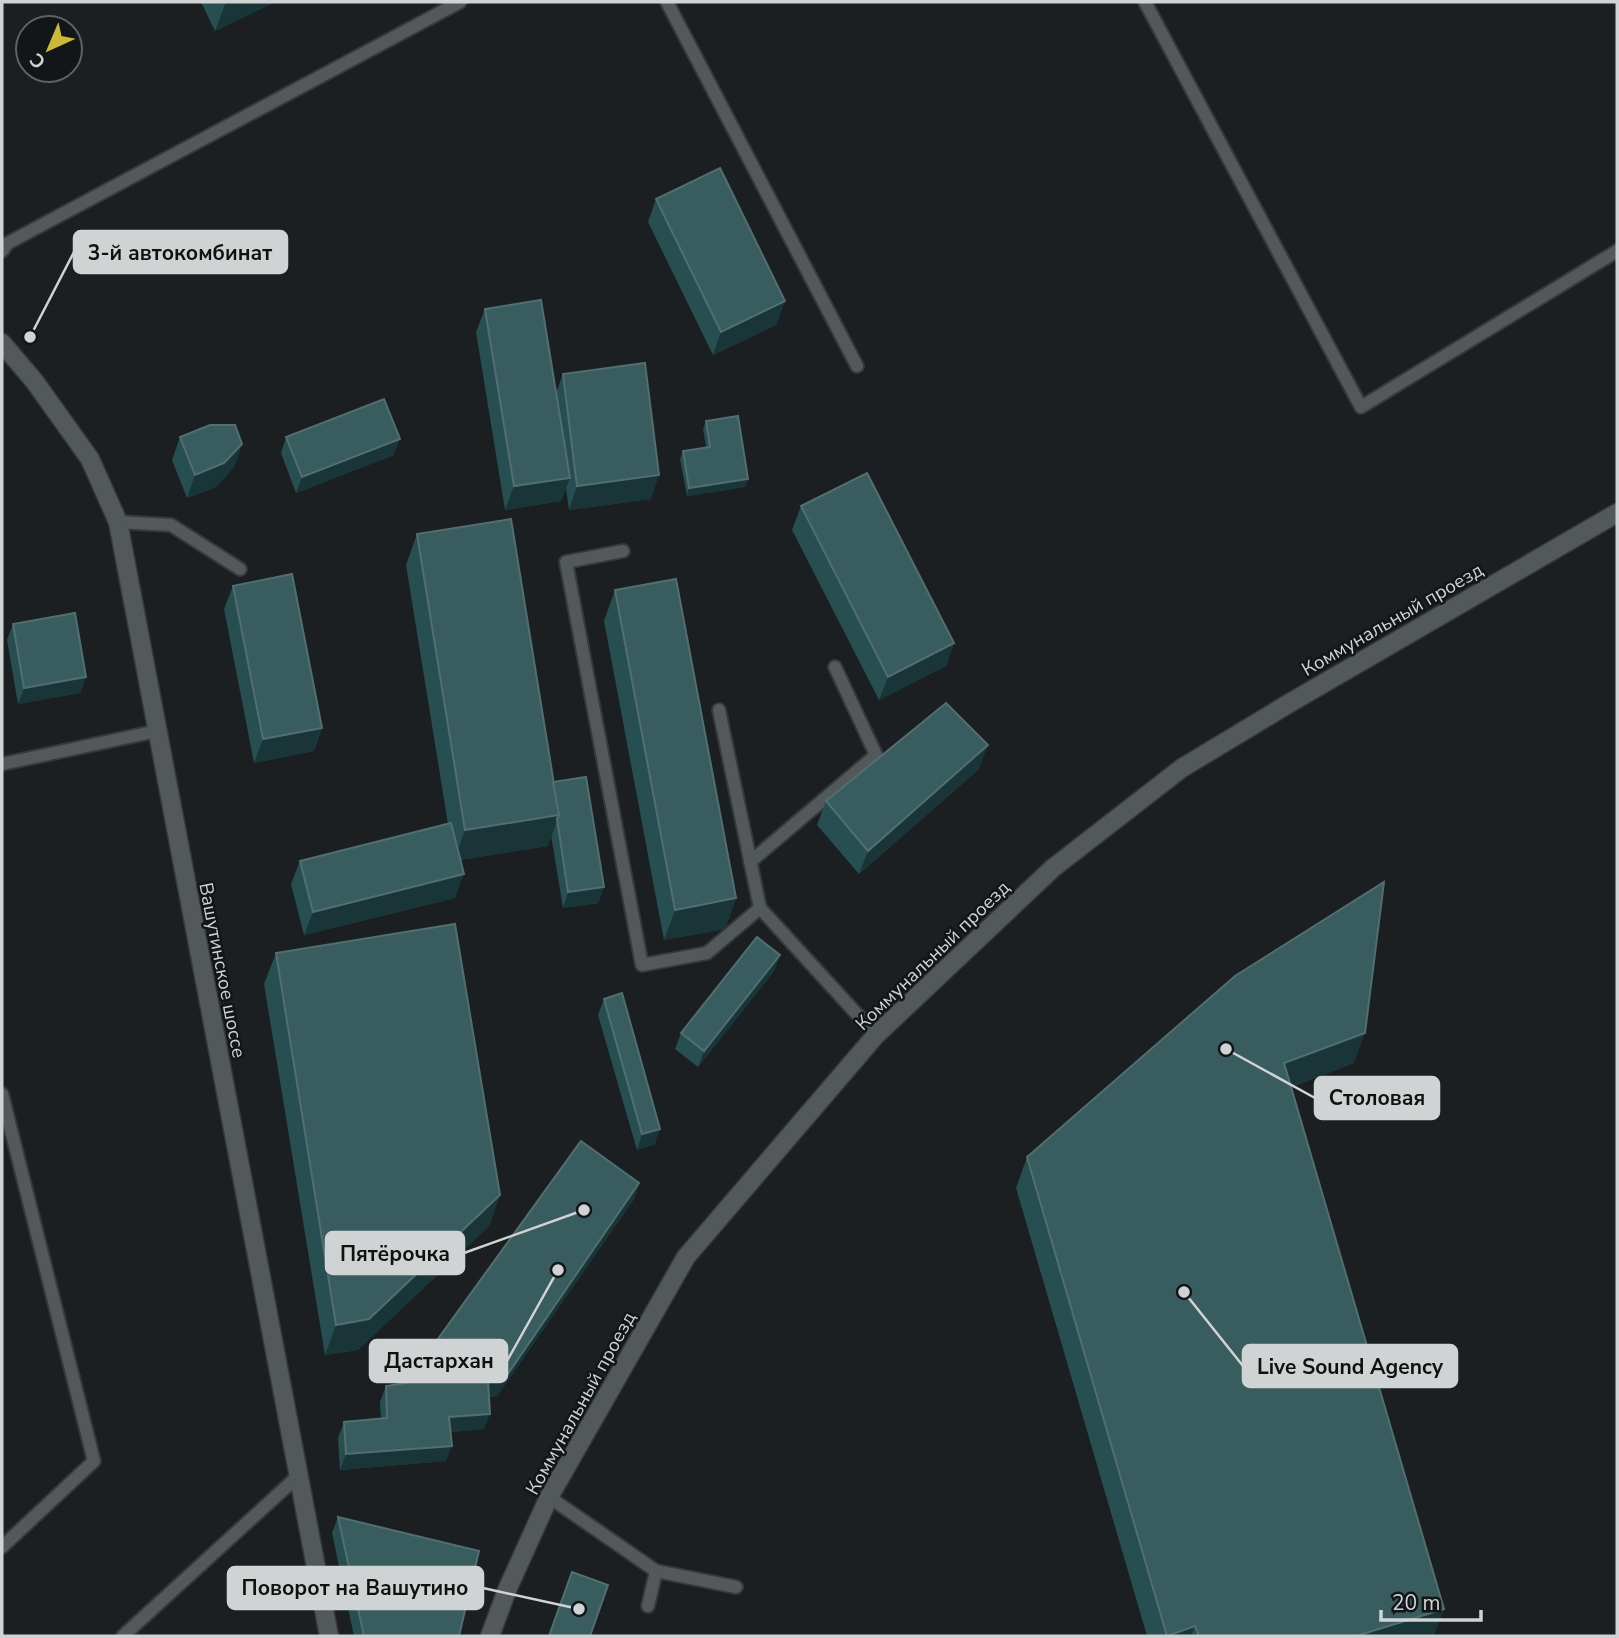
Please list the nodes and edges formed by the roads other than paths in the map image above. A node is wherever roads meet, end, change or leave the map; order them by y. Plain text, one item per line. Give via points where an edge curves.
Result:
1 (460, 2) edge
2 (667, 2) edge
3 (1144, 2) edge
4 (2, 251) edge
5 (1617, 251) edge
6 (2, 343) edge
7 (858, 366) dead end
8 (1617, 513) edge
9 (118, 522) junction
10 (623, 551) dead end
11 (240, 569) dead end
12 (835, 667) dead end
13 (719, 710) dead end
14 (157, 731) junction
15 (2, 764) edge
16 (750, 862) junction
17 (760, 908) junction
18 (876, 1035) junction
19 (2, 1094) edge
20 (297, 1477) junction
21 (549, 1497) junction
22 (2, 1547) edge
23 (656, 1571) junction
24 (736, 1587) dead end
25 (648, 1606) dead end
26 (123, 1636) edge
27 (329, 1636) edge
28 (490, 1636) edge

1 - 4 lane via 8,243
2 - 7 lane
3 - 5 lane via 1361,407
6 - 9 street, Вашутинское шоссе via 90,459
8 - 18 street, Коммунальный проезд via 1182,768 1053,867
9 - 11 lane via 171,525
9 - 14 street, Вашутинское шоссе
10 - 17 lane via 566,562 642,965 707,953
12 - 16 lane via 876,755
13 - 16 lane
14 - 15 lane
14 - 20 street, Вашутинское шоссе
16 - 17 lane
17 - 18 lane
18 - 21 street, Коммунальный проезд via 686,1257
19 - 22 lane via 94,1461
20 - 26 lane
20 - 27 street, Вашутинское шоссе
21 - 23 lane
21 - 28 street, Коммунальный проезд
23 - 24 lane
23 - 25 lane

